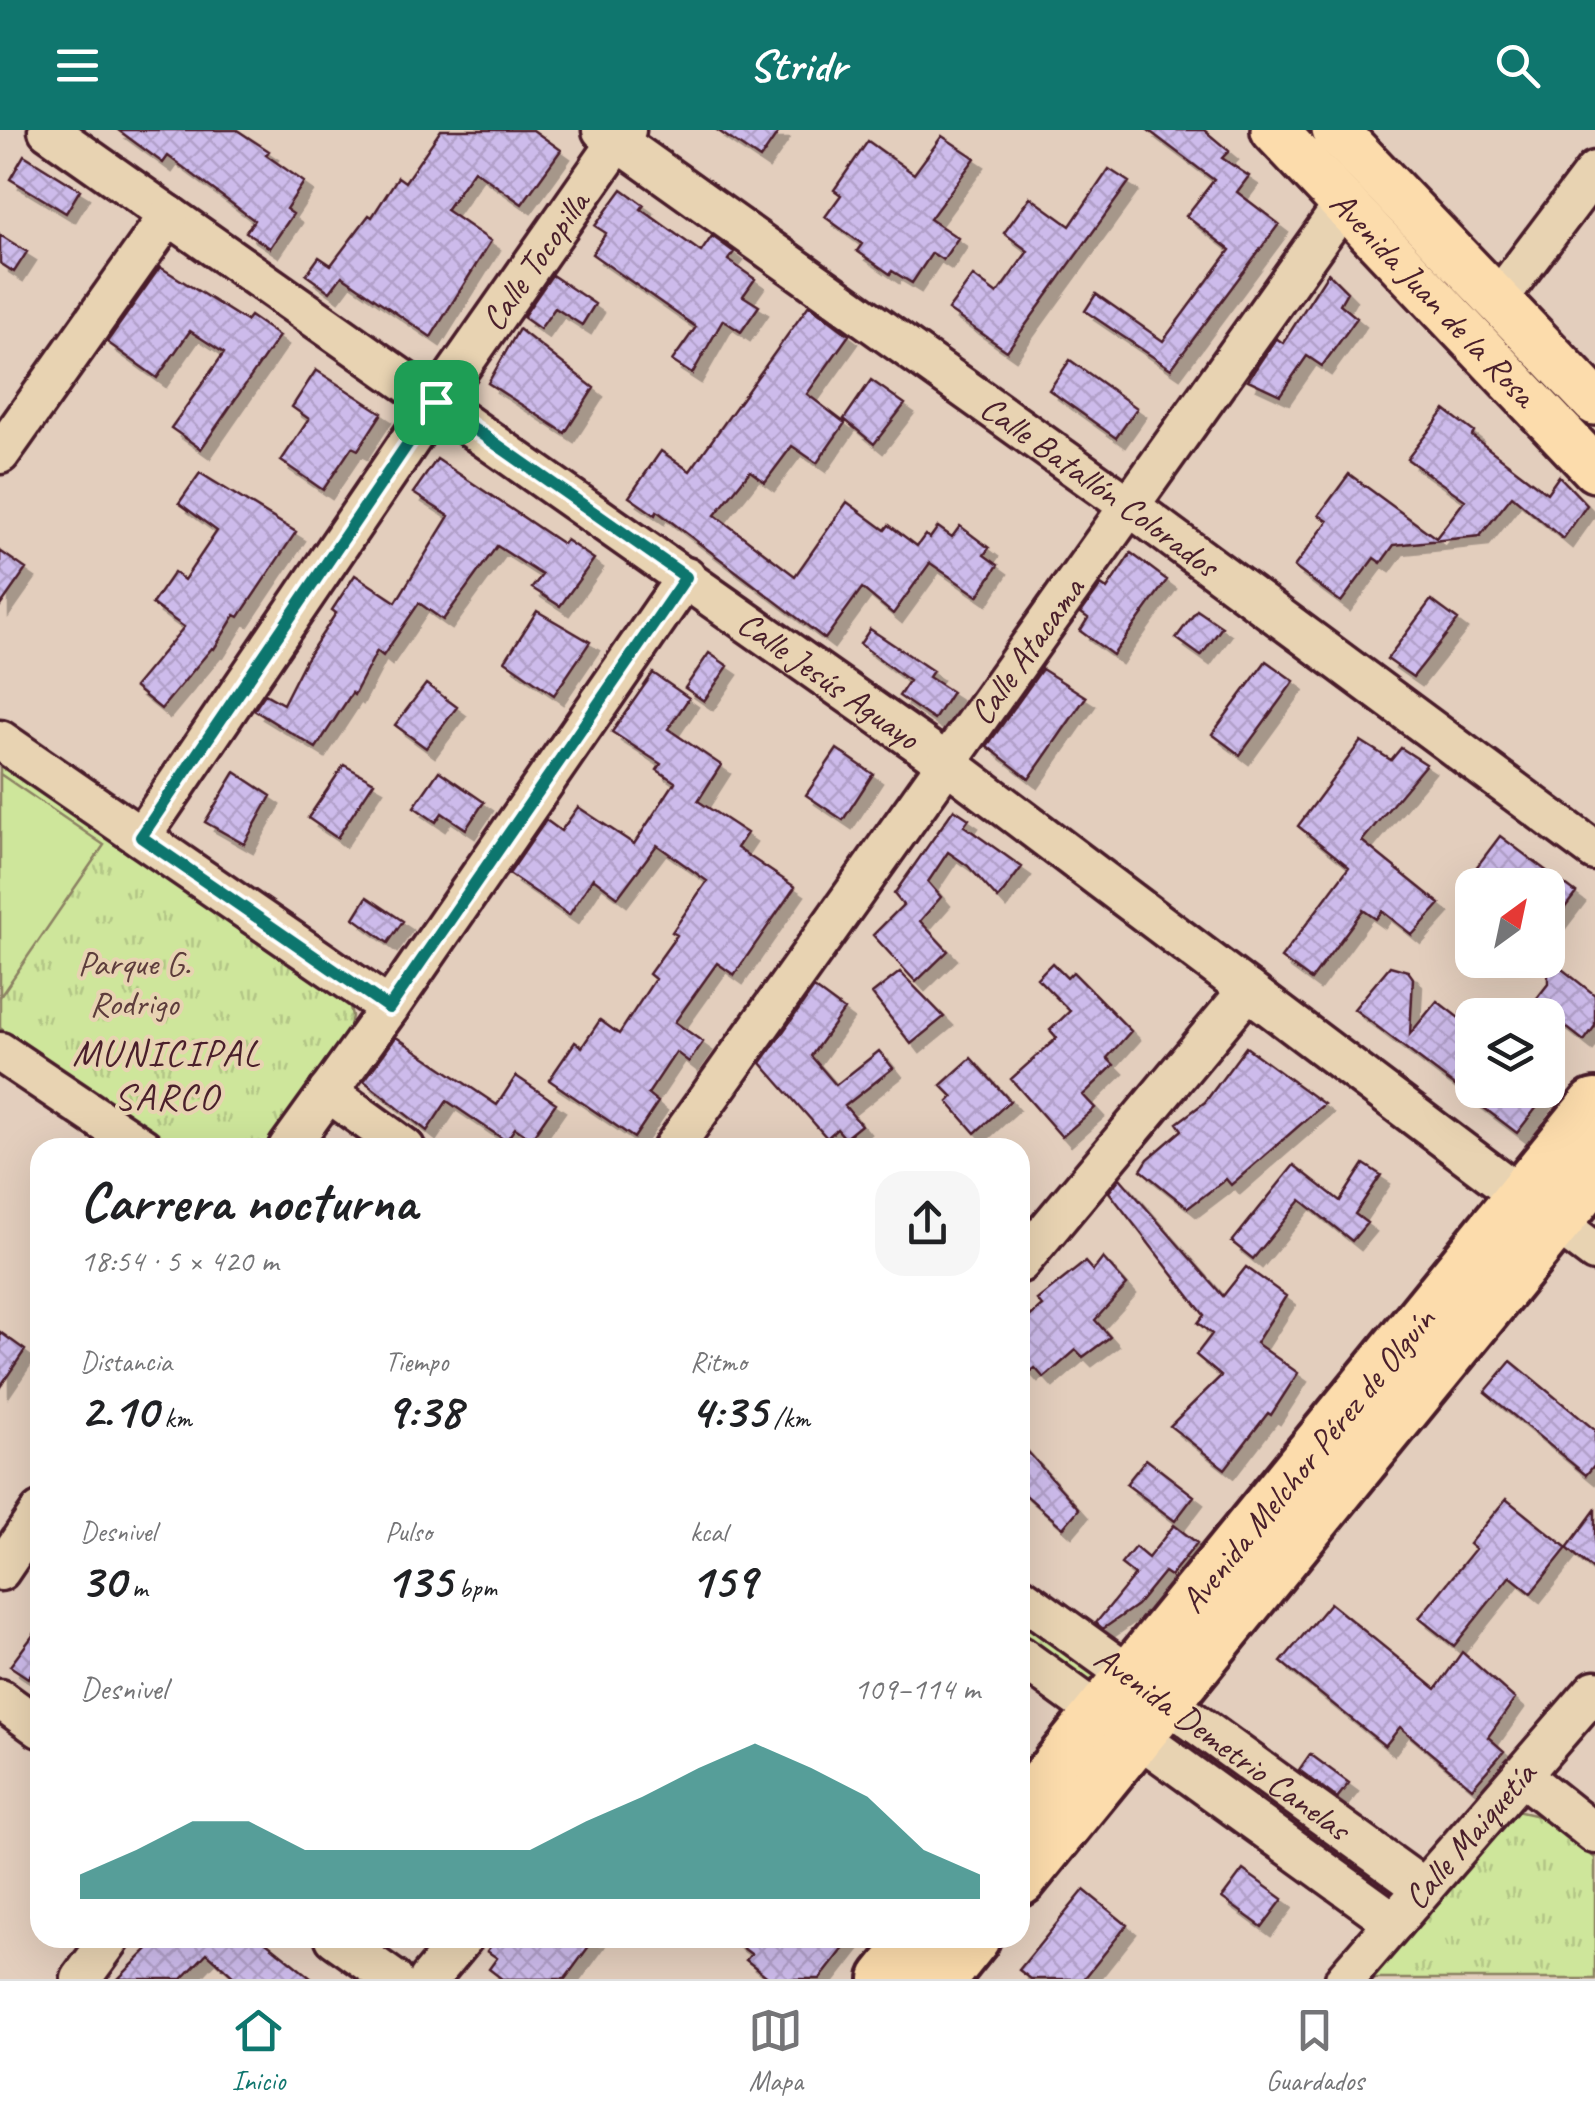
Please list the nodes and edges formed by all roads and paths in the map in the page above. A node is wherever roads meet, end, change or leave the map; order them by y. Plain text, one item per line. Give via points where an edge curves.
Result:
1 (48, 130) edge
2 (1274, 130) edge
3 (1335, 130) edge
4 (615, 134) edge
5 (1595, 171) edge
6 (1344, 204) junction
7 (168, 216) junction
8 (1496, 301) junction
9 (436, 402) junction
10 (1595, 402) edge
11 (0, 454) edge
12 (1595, 469) edge
13 (1129, 506) junction
14 (686, 577) junction
15 (0, 740) edge
16 (946, 763) junction
17 (141, 837) junction
18 (1595, 851) edge
19 (1248, 990) junction
20 (389, 1008) junction
21 (0, 1052) edge
22 (328, 1092) junction
23 (1595, 1106) edge
24 (128, 1138) edge
25 (307, 1138) edge
26 (390, 1138) edge
27 (680, 1138) edge
28 (1595, 1173) edge
29 (1558, 1224) edge
30 (1030, 1251) edge
31 (30, 1527) edge
32 (0, 1571) edge
33 (1030, 1606) edge
34 (1030, 1661) edge
35 (1595, 1690) edge
36 (0, 1699) edge
37 (1133, 1707) junction
38 (30, 1721) edge
39 (1520, 1775) junction
40 (1030, 1804) edge
41 (1595, 1834) edge
42 (1030, 1864) edge
43 (1423, 1888) junction
44 (1394, 1922) junction
45 (105, 1948) edge
46 (349, 1948) edge
47 (455, 1948) edge
48 (912, 1948) edge
49 (965, 1948) edge
50 (90, 1976) edge
51 (393, 1979) edge
52 (429, 1979) edge
53 (887, 1979) edge
54 (940, 1979) edge
55 (1344, 1979) edge

1 - 7 street, Calle Jesús Aguayo
2 - 6 main road, Avenida Juan de la Rosa
3 - 8 main road, Avenida Juan de la Rosa
4 - 9 street, Calle Tocopilla
4 - 13 street, Calle Batallón Colorados
5 - 8 street
6 - 12 main road, Avenida Juan de la Rosa
6 - 13 street, Calle Atacama
7 - 9 street, Calle Jesús Aguayo
7 - 11 street
8 - 10 main road, Avenida Juan de la Rosa
9 - 14 street, Calle Jesús Aguayo
9 - 17 street, Calle Tocopilla
13 - 16 street, Calle Atacama
13 - 18 street, Calle Batallón Colorados
14 - 16 street, Calle Jesús Aguayo
14 - 20 street
15 - 17 street
16 - 19 street, Calle Jesús Aguayo
16 - 27 street, Calle Atacama
17 - 20 street
19 - 29 street, Calle Jesús Aguayo
19 - 30 street
20 - 22 street
21 - 24 street
22 - 25 street
22 - 26 street
23 - 29 highway, Avenida Melchor Pérez de Olguín
28 - 29 highway, Avenida Melchor Pérez de Olguín
29 - 37 highway, Avenida Melchor Pérez de Olguín
31 - 32 street
33 - 37 street, Avenida Demetrio Canelas
34 - 37 street, Avenida Demetrio Canelas
35 - 39 street, Calle Maiquetía
36 - 38 street
37 - 40 highway, Avenida Melchor Pérez de Olguín
37 - 42 highway, Avenida Melchor Pérez de Olguín
37 - 43 street, Avenida Demetrio Canelas
37 - 44 street, Avenida Demetrio Canelas
39 - 41 street
39 - 43 street, Calle Maiquetía
43 - 44 street, Calle Maiquetía
44 - 55 street, Calle Maiquetía
45 - 50 street
46 - 51 street
47 - 52 street
48 - 53 highway
49 - 54 highway

